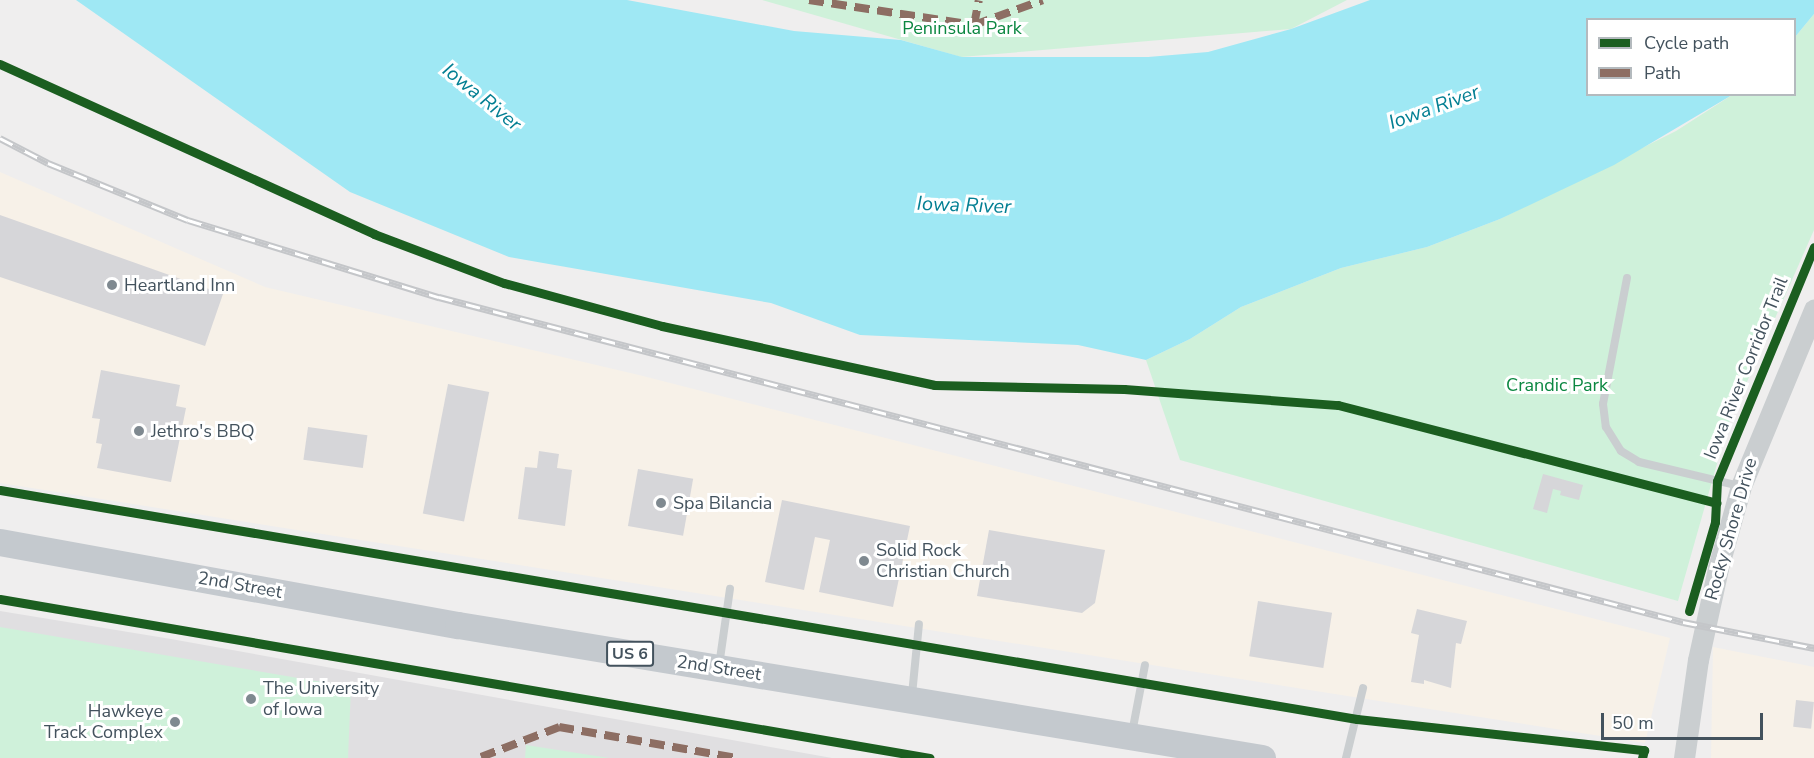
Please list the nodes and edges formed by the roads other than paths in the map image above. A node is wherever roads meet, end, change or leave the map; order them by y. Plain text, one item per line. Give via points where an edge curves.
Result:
1 (1627, 278) dead end
2 (1814, 310) edge
3 (1741, 486) junction
4 (0, 542) edge
5 (730, 589) dead end
6 (919, 624) dead end
7 (1145, 665) dead end
8 (719, 669) junction
9 (1363, 688) dead end
10 (912, 701) junction
11 (1131, 738) junction
12 (1262, 758) edge
13 (1346, 758) edge
14 (1683, 758) edge

1 - 3 lane via 1603,404 1606,427 1621,451 1639,462
2 - 3 street, Rocky Shore Drive
3 - 14 street, Rocky Shore Drive via 1708,614
4 - 8 main road, 2nd Street / US 6
5 - 8 lane
6 - 10 lane
7 - 11 lane
8 - 10 main road, 2nd Street / US 6
9 - 13 lane
10 - 11 main road, 2nd Street / US 6
11 - 12 main road, 2nd Street / US 6

